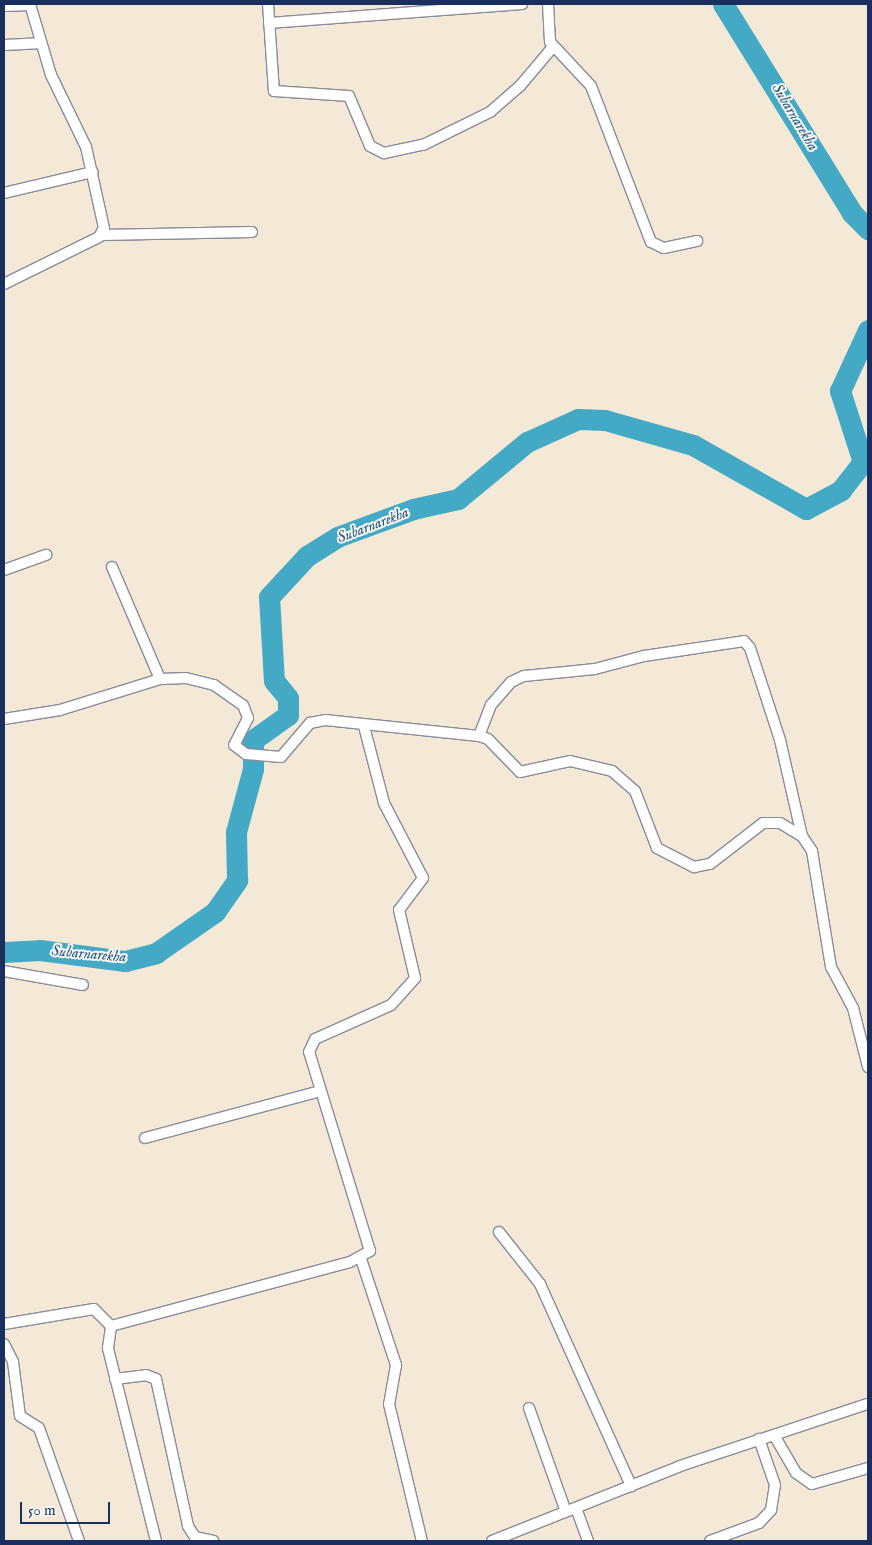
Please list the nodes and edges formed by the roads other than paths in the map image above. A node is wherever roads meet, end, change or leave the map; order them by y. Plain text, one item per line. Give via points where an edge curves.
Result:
1 (268, 4) edge
2 (522, 4) edge
3 (548, 4) edge
4 (30, 5) edge
5 (4, 6) edge
6 (270, 23) junction
7 (39, 43) junction
8 (4, 45) edge
9 (553, 46) junction
10 (93, 172) junction
11 (4, 193) edge
12 (252, 232) dead end
13 (102, 235) junction
14 (697, 241) dead end
15 (4, 284) edge
16 (46, 555) dead end
17 (112, 567) dead end
18 (4, 570) edge
19 (160, 679) junction
20 (4, 719) edge
21 (364, 726) junction
22 (479, 736) junction
23 (802, 836) junction
24 (4, 971) edge
25 (83, 985) dead end
26 (868, 1067) edge
27 (320, 1091) junction
28 (145, 1138) dead end
29 (499, 1232) dead end
30 (361, 1259) junction
31 (4, 1324) edge
32 (111, 1326) junction
33 (4, 1344) edge
34 (115, 1379) junction
35 (868, 1404) edge
36 (529, 1408) dead end
37 (774, 1435) junction
38 (759, 1439) junction
39 (868, 1468) edge
40 (631, 1486) junction
41 (576, 1508) junction
42 (566, 1512) junction
43 (79, 1541) edge
44 (156, 1541) edge
45 (214, 1541) edge
46 (422, 1541) edge
47 (492, 1541) edge
48 (588, 1541) edge
49 (710, 1541) edge

1 - 6 street
2 - 6 street
3 - 9 street
4 - 5 street
4 - 7 street
6 - 9 street via 274,91 349,96 370,146 384,153 423,146 490,112 520,86
7 - 8 street
7 - 10 street via 86,147
9 - 14 street via 592,86 651,242 664,248
10 - 11 street
10 - 13 street
12 - 13 street
13 - 15 street
16 - 18 street
17 - 19 street
19 - 20 street via 60,710
19 - 21 street via 203,681 243,705 248,718 234,748 246,754 283,756 315,721
21 - 22 street
21 - 27 street via 384,803 423,878 399,910 415,978 392,1005 311,1043 310,1059
22 - 23 street via 488,739 520,772 585,762 622,776 635,791 657,848 679,863 694,867 710,864 763,823 780,822
22 - 23 street via 492,705 511,682 524,676 595,669 644,656 744,641 750,648 782,747
23 - 26 street via 816,865 831,967 853,1008
24 - 25 street
27 - 28 street
27 - 30 street via 370,1244
29 - 40 street via 540,1284
30 - 32 street
30 - 46 street via 396,1365 389,1404
31 - 32 street via 94,1309
32 - 34 street via 108,1348
33 - 43 street via 13,1362 20,1416 39,1428
34 - 44 street
34 - 45 street via 146,1375 156,1379 188,1526 199,1539
35 - 37 street
36 - 42 street
37 - 38 street
37 - 39 street via 796,1473 812,1484
38 - 40 street
38 - 49 street via 775,1484 772,1510 759,1523
40 - 41 street
41 - 42 street
41 - 48 street
42 - 47 street

